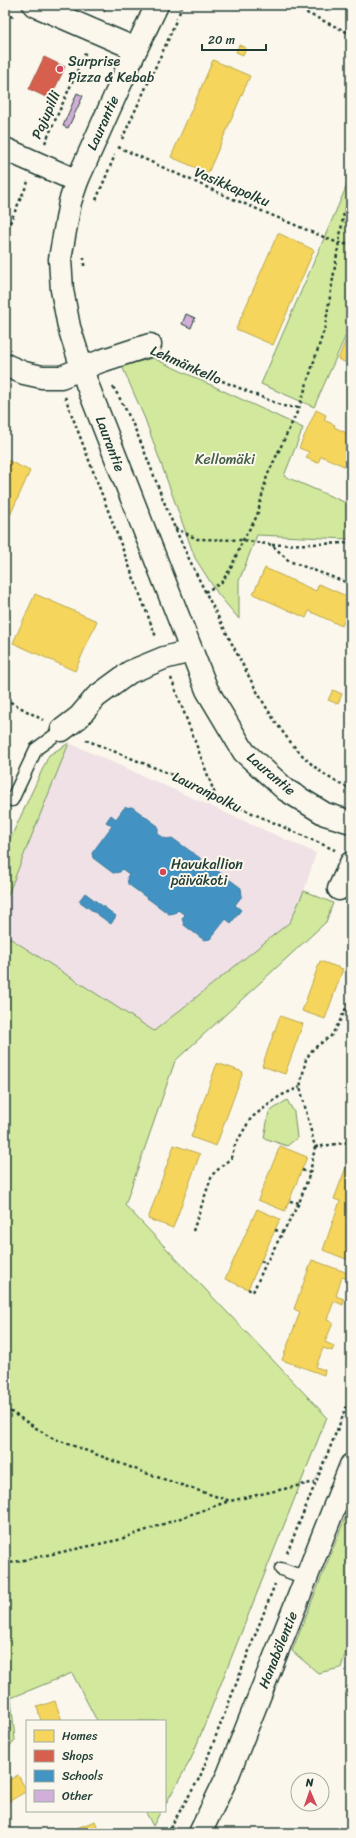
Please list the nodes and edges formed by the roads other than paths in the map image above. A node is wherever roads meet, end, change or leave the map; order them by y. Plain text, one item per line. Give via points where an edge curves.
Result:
1 (34, 5) edge
2 (157, 5) edge
3 (66, 11) edge
4 (136, 49) junction
5 (5, 149) edge
6 (77, 182) junction
7 (150, 345) road end
8 (5, 365) edge
9 (91, 365) junction
10 (191, 651) junction
11 (62, 730) joint
12 (12, 800) dead end
13 (351, 822) edge
14 (344, 857) edge
15 (339, 889) dead end
16 (351, 1465) edge
17 (281, 1569) road end
18 (306, 1578) junction
19 (200, 1833) edge

1 - 3 street
2 - 4 street, Laurantie
3 - 4 street via 95,31
4 - 6 street, Laurantie
5 - 6 street
6 - 9 street, Laurantie via 70,202 60,259 62,290 69,327
7 - 9 street, Lehmänkello
8 - 9 street, Lehmänkello via 42,377 61,377
9 - 10 street, Laurantie
10 - 11 street via 164,658 130,672 96,697 79,717
10 - 13 street, Laurantie via 207,690 244,752 286,790 325,814
11 - 12 lane via 36,749
14 - 15 street
16 - 18 street, Hanabölentie
17 - 18 lane
18 - 19 street, Hanabölentie via 228,1775

